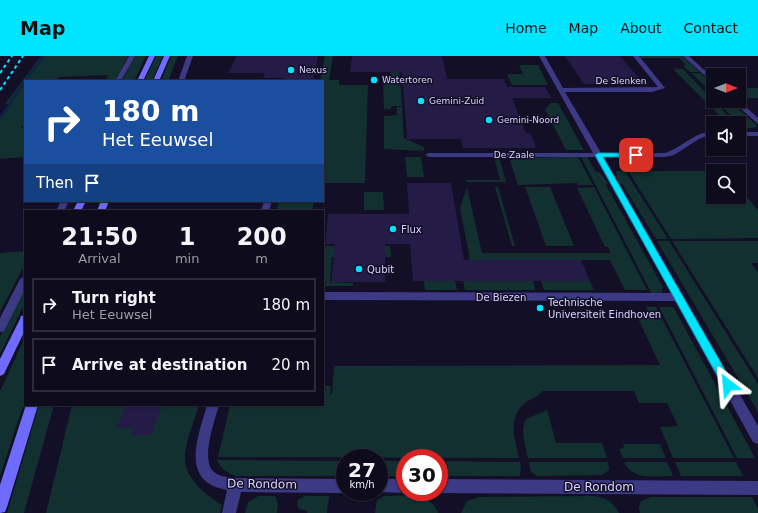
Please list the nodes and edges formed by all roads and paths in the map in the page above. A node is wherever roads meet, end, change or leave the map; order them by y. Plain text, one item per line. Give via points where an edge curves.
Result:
1 (132, 56) edge
2 (152, 56) edge
3 (167, 56) edge
4 (190, 56) edge
5 (542, 56) edge
6 (636, 56) edge
7 (686, 56) edge
8 (706, 75) edge
9 (119, 80) edge
10 (140, 80) edge
11 (156, 80) edge
12 (181, 80) edge
13 (561, 90) junction
14 (743, 108) edge
15 (758, 122) edge
16 (706, 134) edge
17 (746, 134) edge
18 (758, 134) edge
19 (429, 155) dead end
20 (598, 155) junction
21 (24, 281) edge
22 (324, 296) edge
23 (678, 297) junction
24 (24, 321) edge
25 (0, 328) edge
26 (0, 371) edge
27 (32, 406) edge
28 (213, 406) edge
29 (758, 438) edge
30 (235, 485) junction
31 (336, 486) edge
32 (448, 486) edge
33 (758, 488) edge
34 (0, 507) edge
35 (229, 513) edge

1 - 9 street
2 - 10 main road
3 - 11 main road
4 - 12 street
5 - 13 street
6 - 13 street, De Slenken via 662,88
7 - 8 street
13 - 20 street
14 - 15 street
16 - 20 street, De Zaale via 696,136 676,151 665,155
17 - 18 street
19 - 20 street, De Zaale
20 - 23 street
21 - 25 street
22 - 23 street, De Biezen
23 - 29 street
24 - 26 main road
27 - 34 main road
28 - 30 street, De Rondom via 200,456 202,467 217,482
30 - 31 street, De Rondom
30 - 35 street
32 - 33 street, De Rondom

